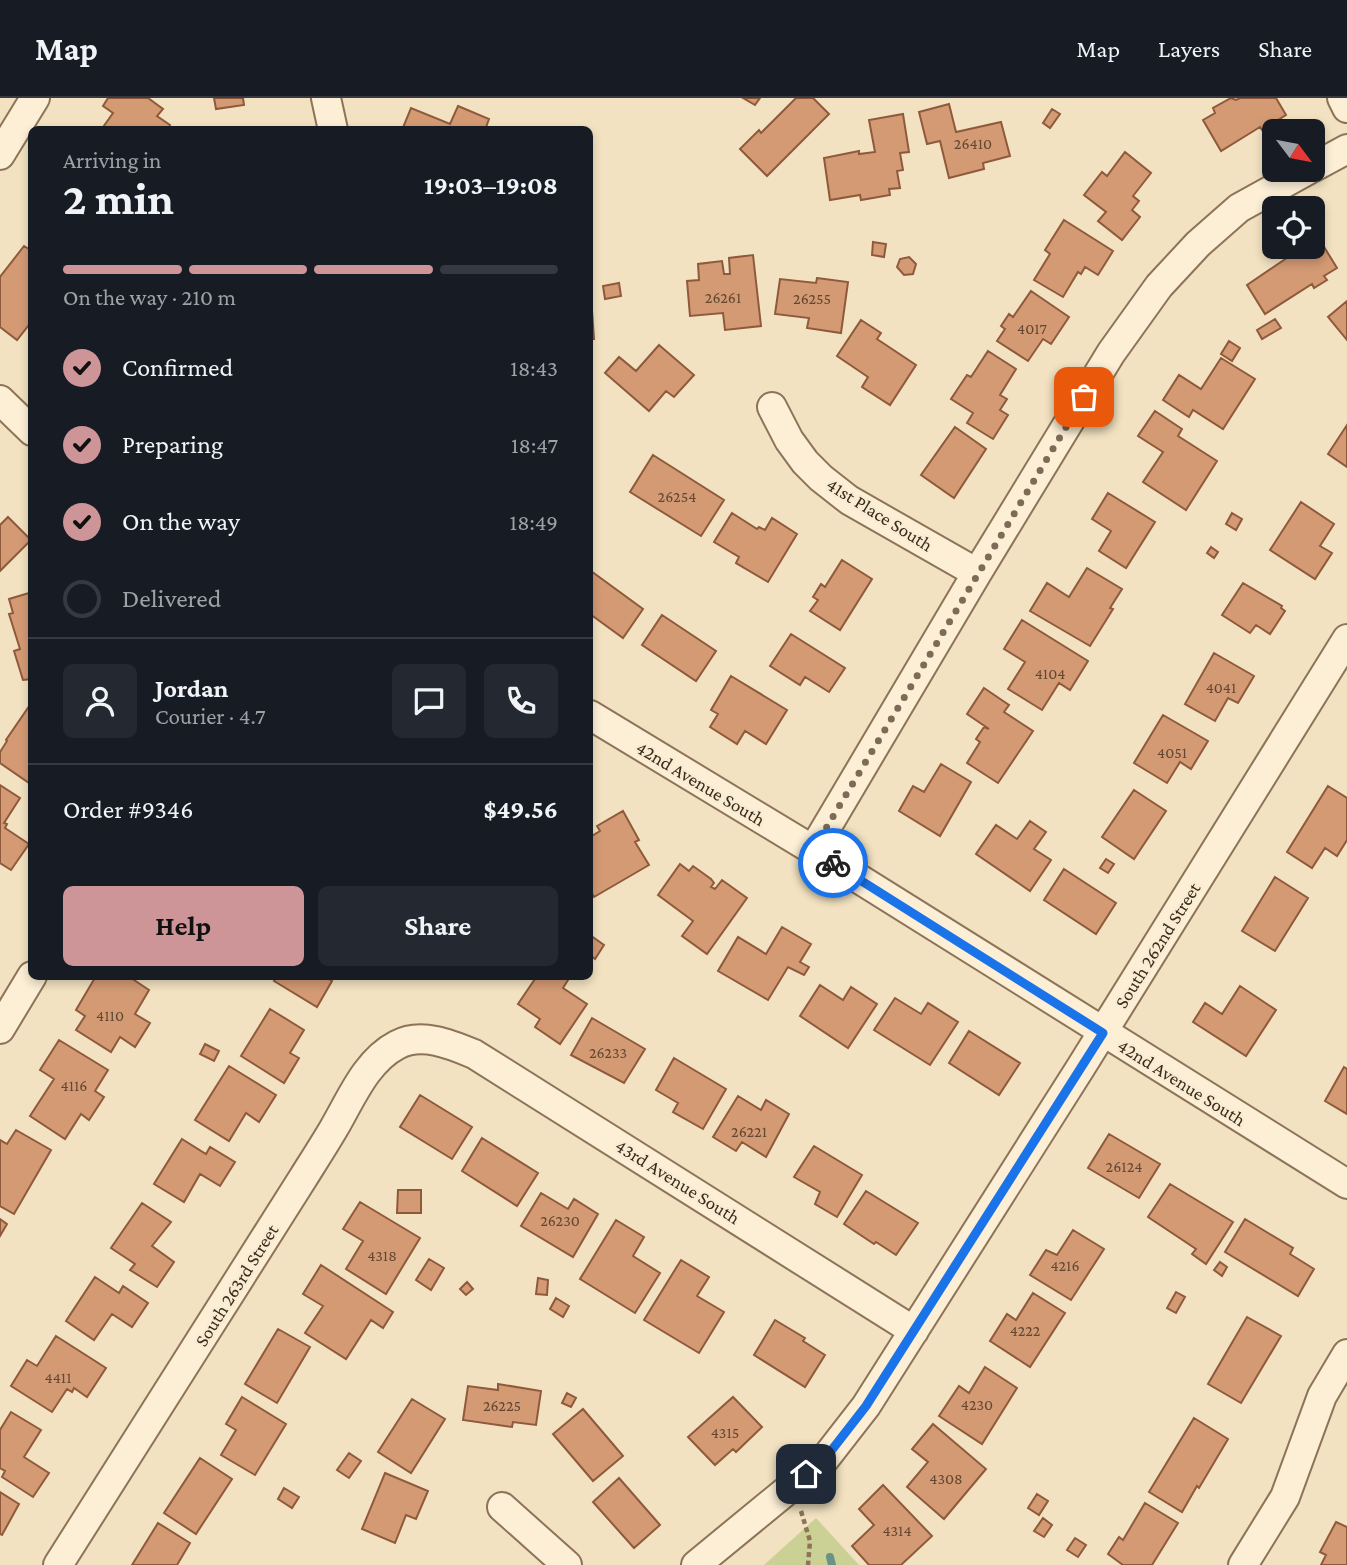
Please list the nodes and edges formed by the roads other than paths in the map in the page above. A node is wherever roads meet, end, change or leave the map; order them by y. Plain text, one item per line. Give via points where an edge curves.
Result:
1 (36, 98) edge
2 (327, 98) edge
3 (1342, 98) edge
4 (1347, 108) edge
5 (332, 126) edge
6 (1347, 149) edge
7 (0, 155) edge
8 (1325, 161) edge
9 (1287, 182) edge
10 (0, 400) edge
11 (772, 407) dead end
12 (28, 427) edge
13 (976, 573) junction
14 (1347, 639) edge
15 (593, 717) edge
16 (813, 850) junction
17 (30, 980) edge
18 (0, 1028) edge
19 (1103, 1033) junction
20 (437, 1041) joint
21 (1347, 1184) edge
22 (914, 1331) junction
23 (1347, 1354) edge
24 (502, 1507) dead end
25 (58, 1565) edge
26 (567, 1565) edge
27 (696, 1565) edge
28 (1243, 1565) edge

1 - 7 street
2 - 5 street
3 - 4 street
6 - 8 street
9 - 13 street via 1240,208 1159,286 1111,353
10 - 12 street
11 - 13 street, 41st Place South via 789,440 821,478
13 - 16 street
14 - 19 street, South 262nd Street
15 - 16 street, 42nd Avenue South
16 - 19 street, 42nd Avenue South
17 - 18 street
19 - 21 street, 42nd Avenue South
19 - 22 street, South 262nd Street
20 - 22 street, 43rd Avenue South via 474,1054 518,1080
20 - 25 street, South 263rd Street via 399,1043 371,1067
22 - 27 street, South 262nd Street via 866,1406 824,1460
23 - 28 street via 1322,1396 1285,1497
24 - 26 street

